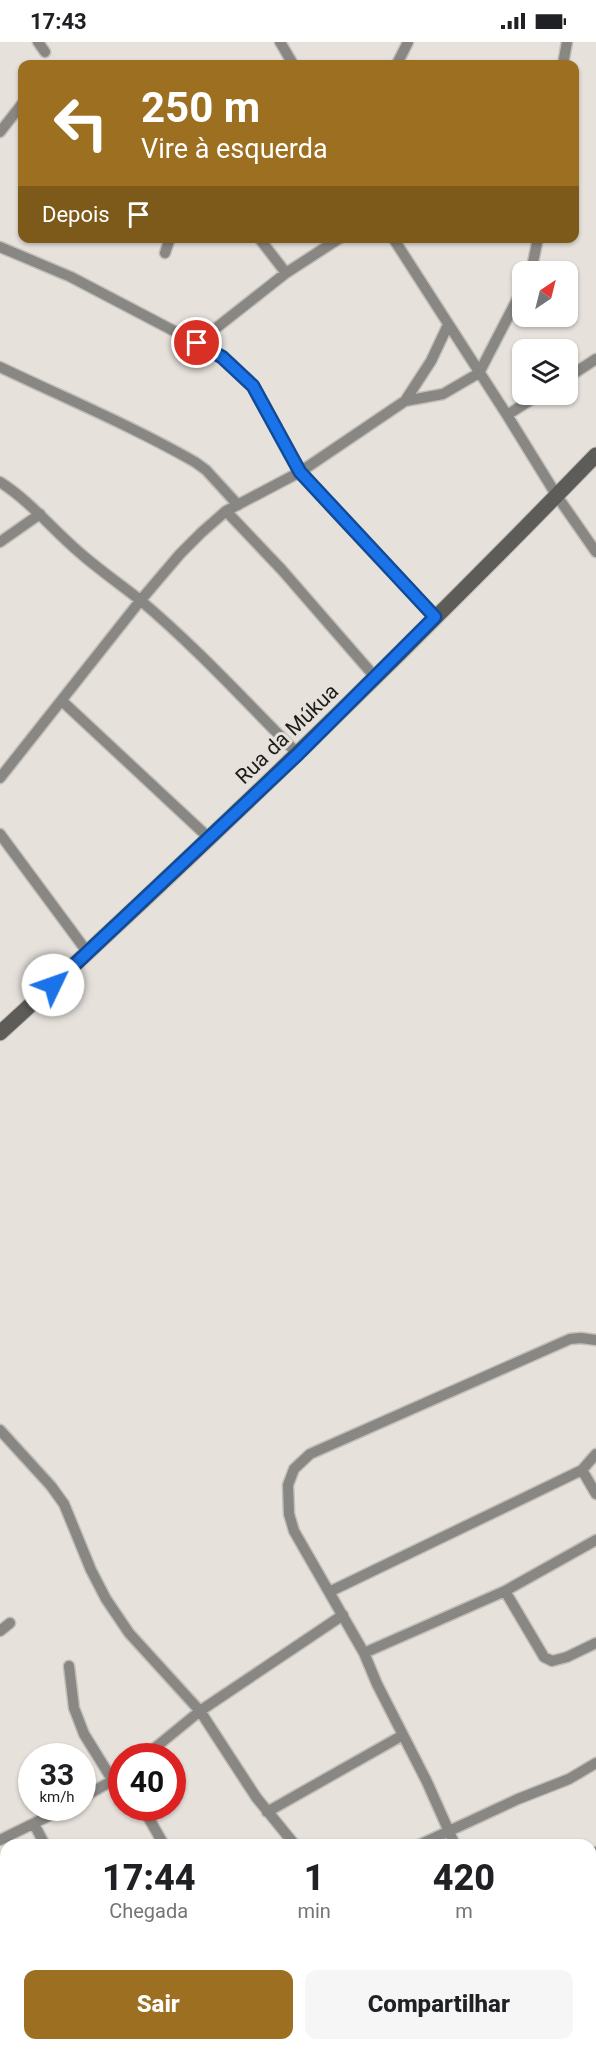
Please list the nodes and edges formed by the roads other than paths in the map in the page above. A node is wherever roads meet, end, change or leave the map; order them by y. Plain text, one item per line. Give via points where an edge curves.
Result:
1 (38, 42) edge
2 (280, 42) edge
3 (408, 42) edge
4 (567, 42) edge
5 (45, 52) dead end
6 (291, 60) edge
7 (399, 60) edge
8 (564, 60) edge
9 (18, 109) edge
10 (0, 132) edge
11 (168, 243) edge
12 (263, 243) edge
13 (332, 243) edge
14 (396, 243) edge
15 (537, 243) edge
16 (0, 248) edge
17 (165, 254) dead end
18 (533, 261) edge
19 (286, 273) junction
20 (512, 309) edge
21 (448, 325) junction
22 (197, 343) junction
23 (596, 360) edge
24 (0, 367) edge
25 (578, 371) edge
26 (479, 373) junction
27 (405, 401) junction
28 (523, 405) edge
29 (507, 415) junction
30 (596, 455) edge
31 (300, 472) junction
32 (0, 482) edge
33 (556, 496) junction
34 (238, 505) junction
35 (226, 511) junction
36 (40, 514) junction
37 (0, 542) edge
38 (596, 552) edge
39 (140, 601) junction
40 (435, 617) junction
41 (375, 677) junction
42 (62, 701) junction
43 (298, 754) junction
44 (0, 778) edge
45 (0, 834) edge
46 (209, 838) junction
47 (88, 953) junction
48 (0, 1033) edge
49 (596, 1340) edge
50 (0, 1430) edge
51 (596, 1454) edge
52 (582, 1470) junction
53 (596, 1494) edge
54 (596, 1540) edge
55 (504, 1591) junction
56 (329, 1592) junction
57 (343, 1615) junction
58 (9, 1623) dead end
59 (0, 1631) edge
60 (596, 1643) edge
61 (364, 1653) junction
62 (69, 1666) dead end
63 (200, 1711) junction
64 (403, 1735) junction
65 (161, 1743) edge
66 (596, 1762) edge
67 (108, 1766) edge
68 (267, 1812) junction
69 (40, 1821) edge
70 (150, 1821) edge
71 (34, 1824) junction
72 (449, 1830) junction
73 (1, 1837) edge
74 (42, 1839) edge
75 (161, 1839) edge
76 (289, 1839) edge
77 (430, 1839) edge
78 (453, 1839) edge

1 - 5 street
2 - 6 street
3 - 7 street
4 - 8 street
9 - 10 street
11 - 17 street
12 - 19 street
13 - 19 street
14 - 21 street
15 - 18 street
16 - 22 street via 71,277
19 - 22 street
20 - 26 street
21 - 26 street
21 - 27 street
22 - 31 street via 222,357 253,386
23 - 25 street
24 - 34 street via 117,420 195,462
26 - 27 street via 443,394
26 - 29 street
27 - 31 street
28 - 29 street
29 - 33 street
30 - 33 street, Rua da Múkua
31 - 34 street
31 - 40 street
32 - 36 street
33 - 38 street
33 - 40 street, Rua da Múkua
34 - 35 street
35 - 39 street via 180,554
35 - 41 street
36 - 37 street
36 - 39 street via 79,552
39 - 42 street
39 - 43 street
40 - 41 street, Rua da Múkua
41 - 43 street, Rua da Múkua
42 - 44 street
42 - 46 street
43 - 46 street, Rua da Múkua
45 - 47 street
46 - 47 street, Rua da Múkua
47 - 48 street, Rua da Múkua
49 - 56 street via 570,1339 304,1458 290,1476 289,1514 294,1531
50 - 63 street via 64,1504 91,1570 129,1633
51 - 52 street
52 - 53 street
52 - 56 street
54 - 55 street
55 - 60 street via 544,1657 552,1661 567,1657
55 - 61 street
56 - 57 street
57 - 61 street
57 - 63 street
58 - 59 street
61 - 64 street
62 - 67 street via 74,1708 84,1734
63 - 65 street
63 - 68 street
64 - 68 street
64 - 72 street
66 - 72 street via 569,1779
68 - 76 street
69 - 71 street
70 - 75 street
71 - 73 street
71 - 74 street
72 - 77 street
72 - 78 street

